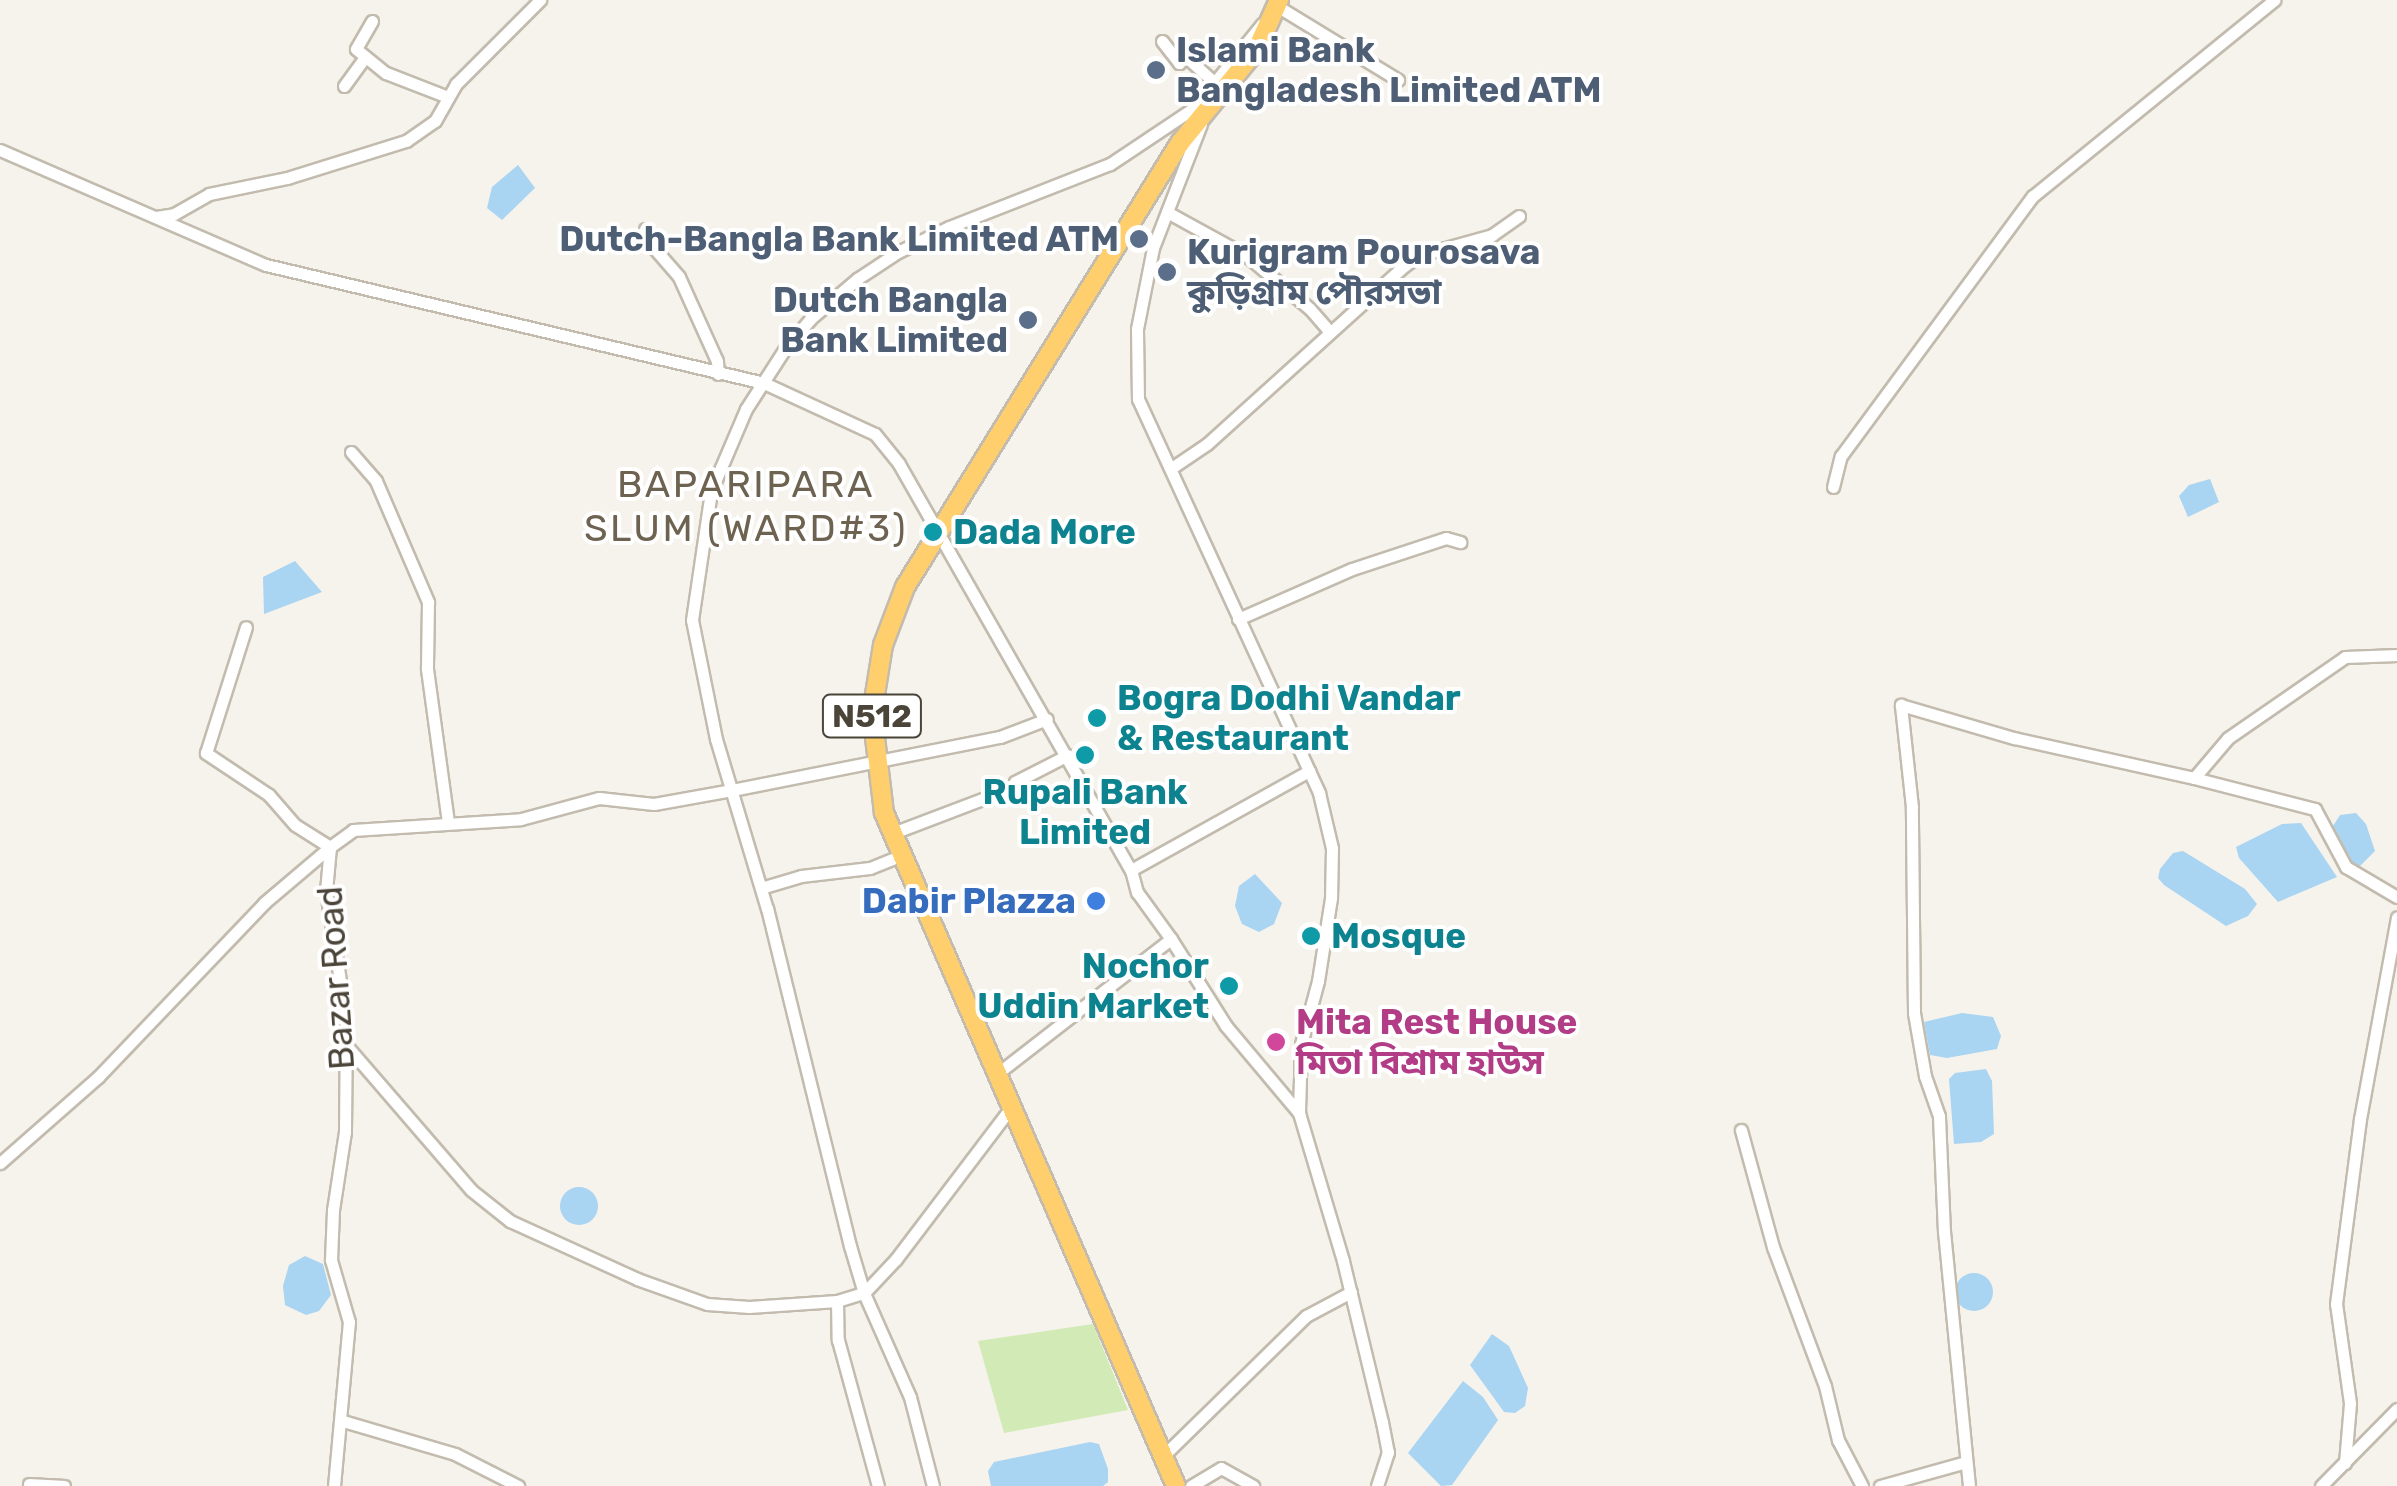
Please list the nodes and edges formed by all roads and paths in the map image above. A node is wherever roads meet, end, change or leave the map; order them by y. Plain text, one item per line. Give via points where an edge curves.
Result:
1 (540, 0) edge
2 (2274, 0) edge
3 (1279, 2) edge
4 (372, 21) dead end
5 (1162, 41) dead end
6 (365, 56) junction
7 (1398, 80) dead end
8 (1215, 83) junction
9 (344, 86) dead end
10 (448, 97) junction
11 (1205, 116) junction
12 (0, 150) edge
13 (1167, 212) junction
14 (1519, 216) dead end
15 (152, 218) junction
16 (645, 229) dead end
17 (1330, 332) junction
18 (718, 374) junction
19 (764, 384) junction
20 (351, 452) dead end
21 (1173, 468) junction
22 (1834, 487) dead end
23 (938, 533) junction
24 (1460, 542) dead end
25 (1238, 619) junction
26 (246, 627) dead end
27 (2397, 656) edge
28 (1047, 719) junction
29 (1068, 755) junction
30 (878, 760) junction
31 (1309, 772) junction
32 (2194, 778) junction
33 (732, 790) junction
34 (448, 823) junction
35 (893, 833) junction
36 (330, 847) junction
37 (902, 854) junction
38 (1131, 870) junction
39 (761, 888) junction
40 (2397, 897) edge
41 (2397, 917) edge
42 (1171, 939) junction
43 (346, 1046) junction
44 (998, 1073) junction
45 (1012, 1106) junction
46 (1299, 1113) junction
47 (1741, 1130) dead end
48 (0, 1164) edge
49 (1351, 1292) junction
50 (864, 1293) junction
51 (837, 1301) junction
52 (2397, 1409) edge
53 (343, 1422) junction
54 (1163, 1456) junction
55 (1966, 1462) junction
56 (2346, 1463) junction
57 (29, 1484) dead end
58 (64, 1486) edge
59 (334, 1486) edge
60 (518, 1486) edge
61 (878, 1486) edge
62 (933, 1486) edge
63 (1176, 1486) edge
64 (1190, 1486) edge
65 (1252, 1486) edge
66 (1376, 1486) edge
67 (1862, 1486) edge
68 (1880, 1486) edge
69 (1969, 1486) edge
70 (2322, 1486) edge

1 - 10 street
2 - 22 street via 2033,196 1841,456
3 - 7 street
3 - 8 street
3 - 11 highway, N512 via 1257,49
4 - 6 street via 357,41
5 - 8 street via 1179,63 1186,56
6 - 9 street
6 - 10 street via 386,72
8 - 19 street via 1194,108 1110,164 950,227 856,279 810,319
10 - 15 street via 435,121 406,141 209,194
11 - 13 street
11 - 23 highway, N512 via 1180,144
12 - 15 street
13 - 17 street via 1248,256
13 - 21 street via 1137,329 1138,400
14 - 17 street via 1492,236 1420,255
15 - 18 street via 266,266
16 - 18 street via 678,278
17 - 21 street
18 - 19 street
19 - 23 street via 875,434
19 - 33 street via 710,490 692,620
20 - 34 street via 376,482 428,602 428,669
21 - 25 street
23 - 28 street
23 - 30 highway, N512 via 905,587 883,646 872,713
24 - 25 street via 1446,538 1352,568
25 - 31 street
26 - 36 street via 206,753
27 - 32 street via 2345,657 2228,738
28 - 29 street
28 - 30 street, Bazar Road via 1000,736
29 - 35 street via 1014,787
29 - 38 street
30 - 33 street, Bazar Road
30 - 35 highway, N512
31 - 38 street
31 - 46 street via 1332,848 1331,898 1301,1044
32 - 40 street via 2315,810 2346,867
32 - 55 street via 1901,705 1912,807 1914,1013 1938,1116
33 - 34 street, Bazar Road via 654,804 600,798 521,819
33 - 39 street
34 - 36 street, Bazar Road via 352,830
35 - 37 highway, N512
36 - 43 street, Bazar Road via 326,891
36 - 48 street via 264,903 98,1076
37 - 39 street via 870,868
37 - 44 highway, N512
38 - 42 street via 1137,892
39 - 50 street
41 - 56 street via 2360,1119 2336,1304 2350,1404
42 - 44 street
42 - 46 street via 1226,1026
43 - 51 street via 471,1190 510,1221 708,1304
43 - 53 street, Bazar Road via 345,1132 331,1260 350,1322
44 - 45 highway, N512
45 - 50 street
45 - 54 highway, N512
46 - 49 street
47 - 67 street via 1772,1248 1825,1386 1838,1440
49 - 54 street via 1306,1316
49 - 66 street via 1388,1452
50 - 51 street
50 - 62 street via 910,1397
51 - 61 street via 838,1340
52 - 56 street
53 - 59 street, Bazar Road
53 - 60 street via 455,1454
54 - 63 highway, N512
55 - 68 street
55 - 69 street
56 - 70 street
57 - 58 street
64 - 65 street via 1221,1468

